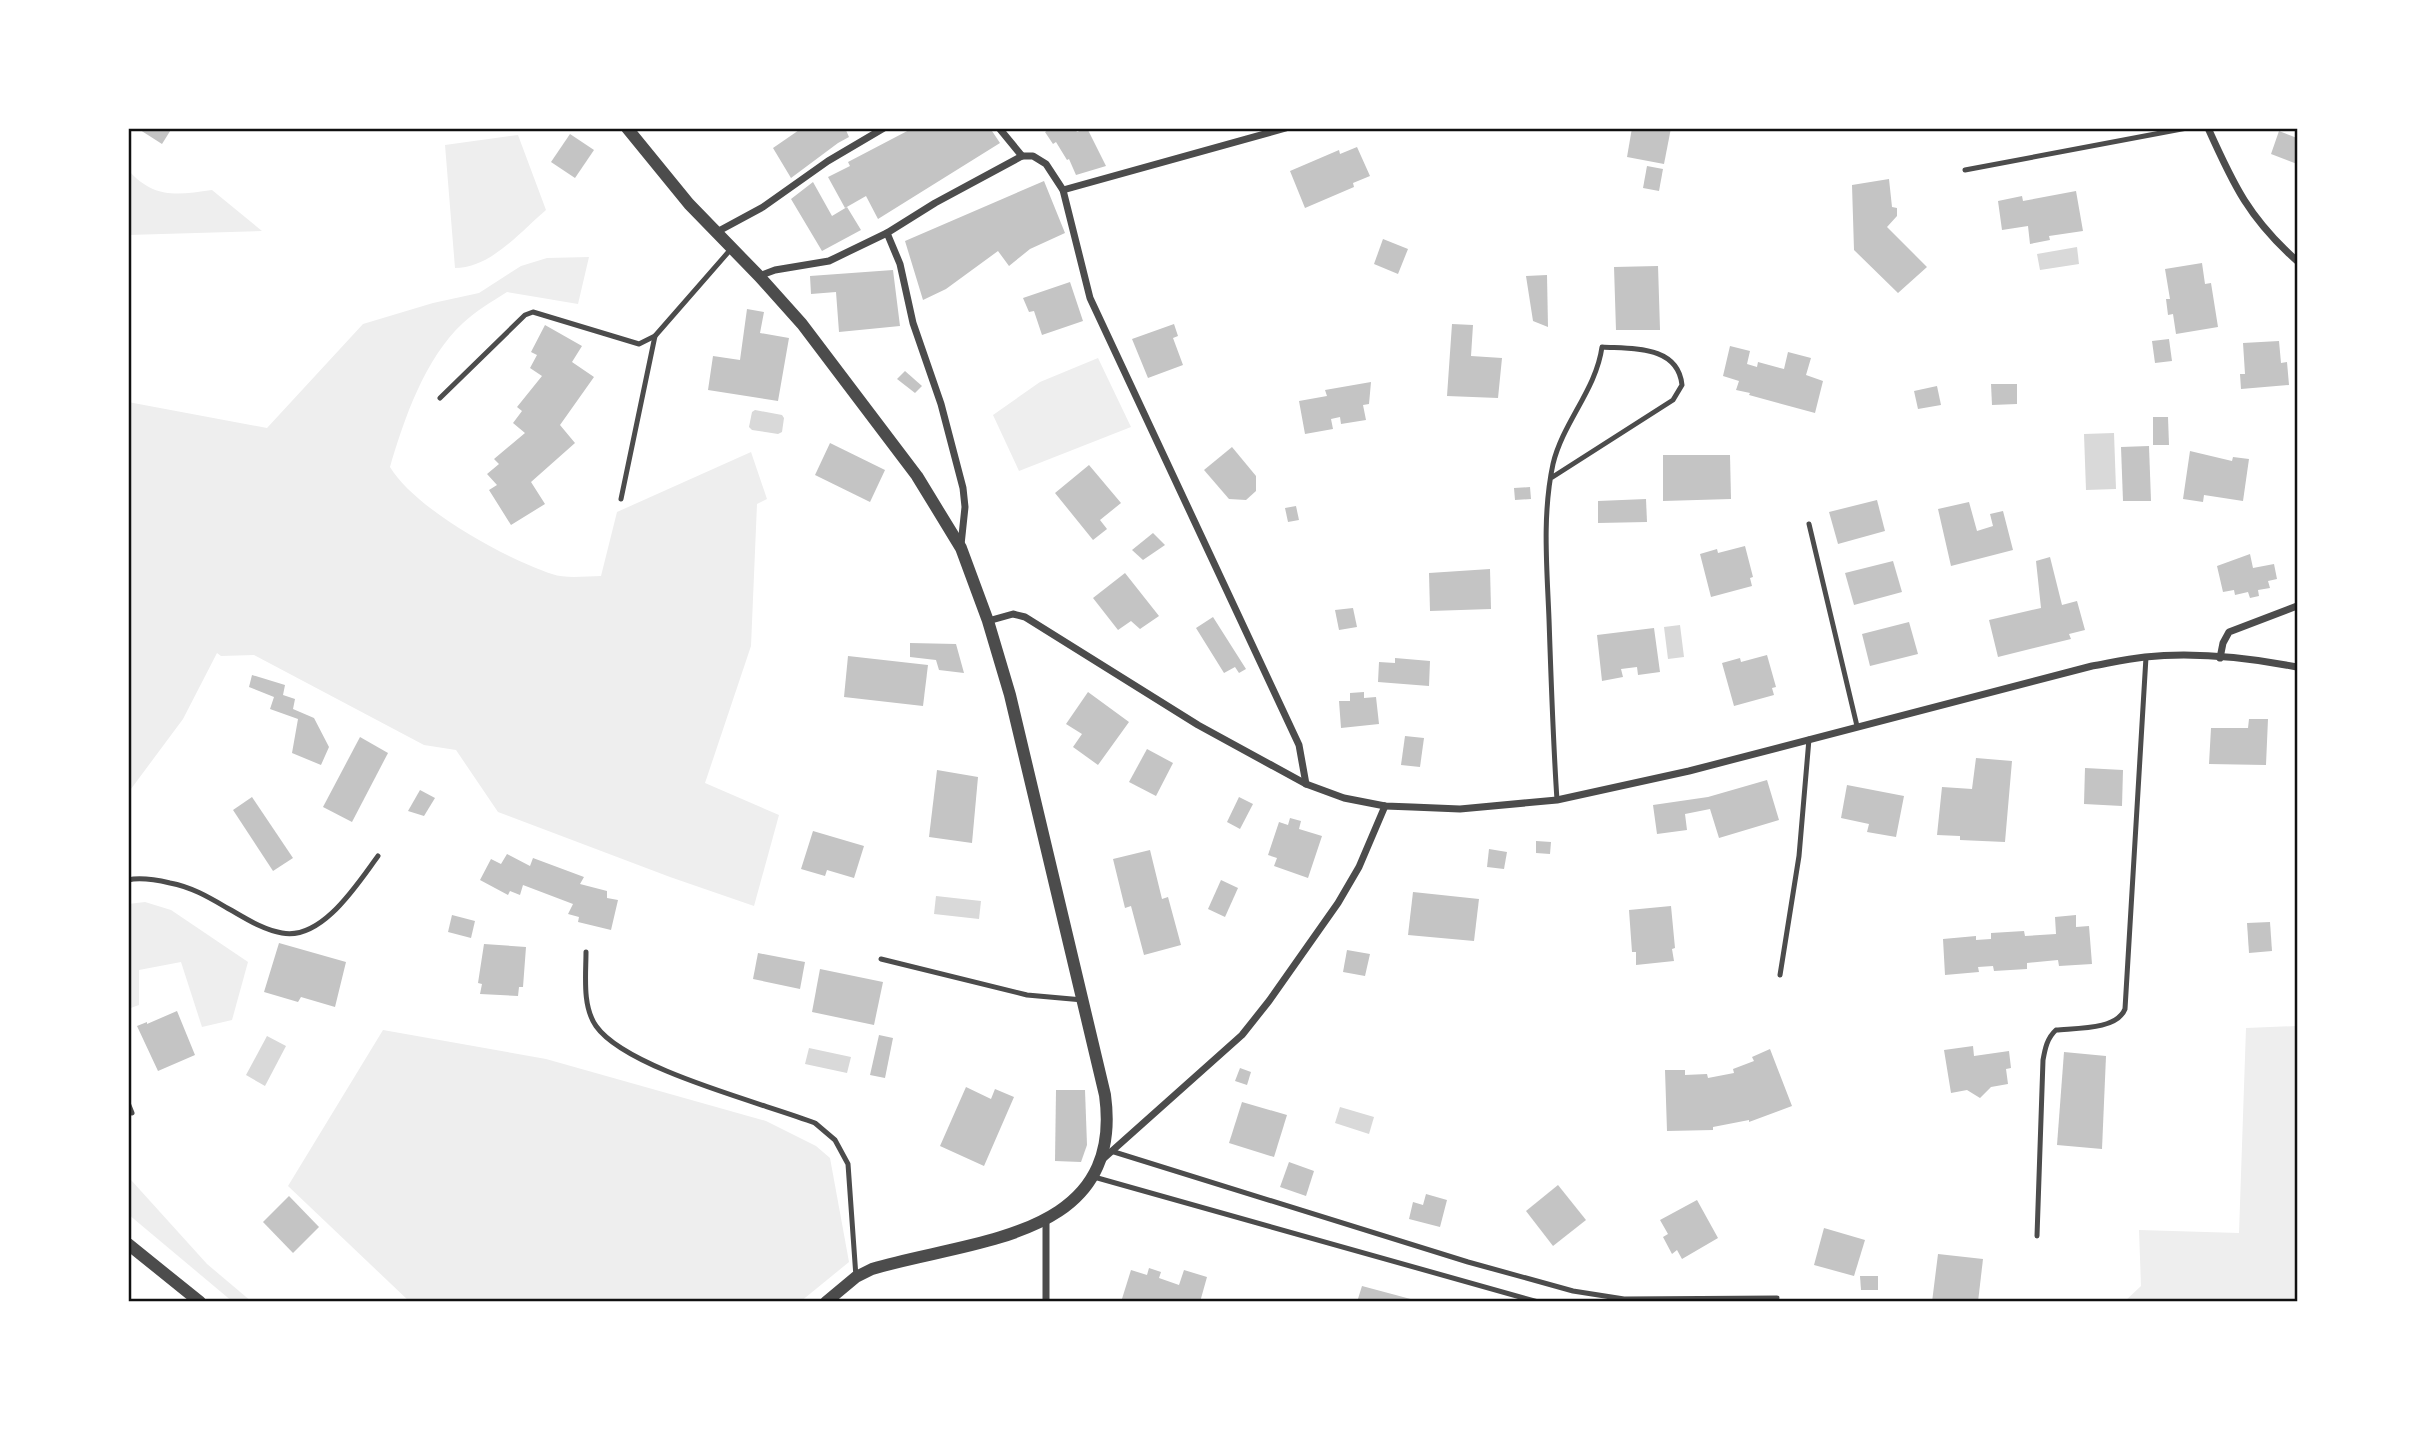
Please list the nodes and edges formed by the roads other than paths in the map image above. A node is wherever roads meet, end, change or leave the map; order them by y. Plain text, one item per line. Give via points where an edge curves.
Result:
1 (627, 128) edge
2 (884, 128) edge
3 (999, 128) edge
4 (1286, 128) edge
5 (2186, 128) edge
6 (2208, 128) edge
7 (1022, 156) junction
8 (1965, 170) dead end
9 (1063, 190) junction
10 (715, 233) junction
11 (887, 233) junction
12 (731, 249) junction
13 (2297, 261) edge
14 (759, 276) junction
15 (655, 336) junction
16 (440, 398) dead end
17 (1551, 478) junction
18 (621, 499) dead end
19 (1809, 524) dead end
20 (961, 548) junction
21 (2297, 606) edge
22 (988, 621) junction
23 (2146, 657) junction
24 (2220, 658) junction
25 (2297, 667) edge
26 (1857, 726) junction
27 (1809, 739) junction
28 (1306, 784) junction
29 (1557, 800) junction
30 (1385, 806) junction
31 (378, 856) dead end
32 (128, 880) edge
33 (586, 952) dead end
34 (881, 959) dead end
35 (1780, 975) dead end
36 (1083, 1000) junction
37 (128, 1103) edge
38 (132, 1112) dead end
39 (1107, 1155) junction
40 (1094, 1177) junction
41 (1046, 1219) junction
42 (2037, 1236) dead end
43 (128, 1244) edge
44 (856, 1277) junction
45 (1777, 1298) dead end
46 (200, 1302) edge
47 (827, 1302) edge
48 (1046, 1302) edge
49 (1538, 1302) edge

1 - 10 street
2 - 10 street
3 - 7 street
4 - 9 street
5 - 8 lane
6 - 13 street via 2252,215
7 - 9 street via 1046,164
7 - 11 street
9 - 28 street via 1090,298 1299,745
10 - 12 street
11 - 14 street via 829,261
11 - 20 street via 900,264 963,488
12 - 14 street
12 - 15 lane
14 - 20 street via 802,324 917,476
15 - 16 lane via 639,344 533,312 524,315
15 - 18 lane
17 - 17 lane via 1673,400 1682,386 1680,375 1664,355 1602,347 1593,381 1559,444
17 - 29 lane via 1546,528
19 - 26 lane
20 - 22 street
21 - 24 street via 2229,632
22 - 28 street via 1013,614 1025,617 1198,725
22 - 36 street
23 - 24 street
23 - 26 street via 2092,666
23 - 42 lane via 2125,1009 2123,1015 2102,1025 2056,1030 2045,1048
24 - 25 street
26 - 27 street
27 - 29 street
27 - 35 lane via 1799,856
28 - 30 street
29 - 30 street via 1460,809
30 - 39 street via 1359,867 1242,1035
31 - 32 lane via 330,915 293,934 258,925 182,885
33 - 44 lane via 587,1008 608,1038 669,1072 815,1123 835,1140 848,1164
34 - 36 lane via 1027,995
36 - 39 street via 1109,1120
37 - 38 lane
39 - 40 street
39 - 45 lane via 1573,1291 1624,1299
40 - 41 street
40 - 49 lane
41 - 44 street via 990,1241 893,1263
41 - 48 street
43 - 46 street
44 - 47 street

